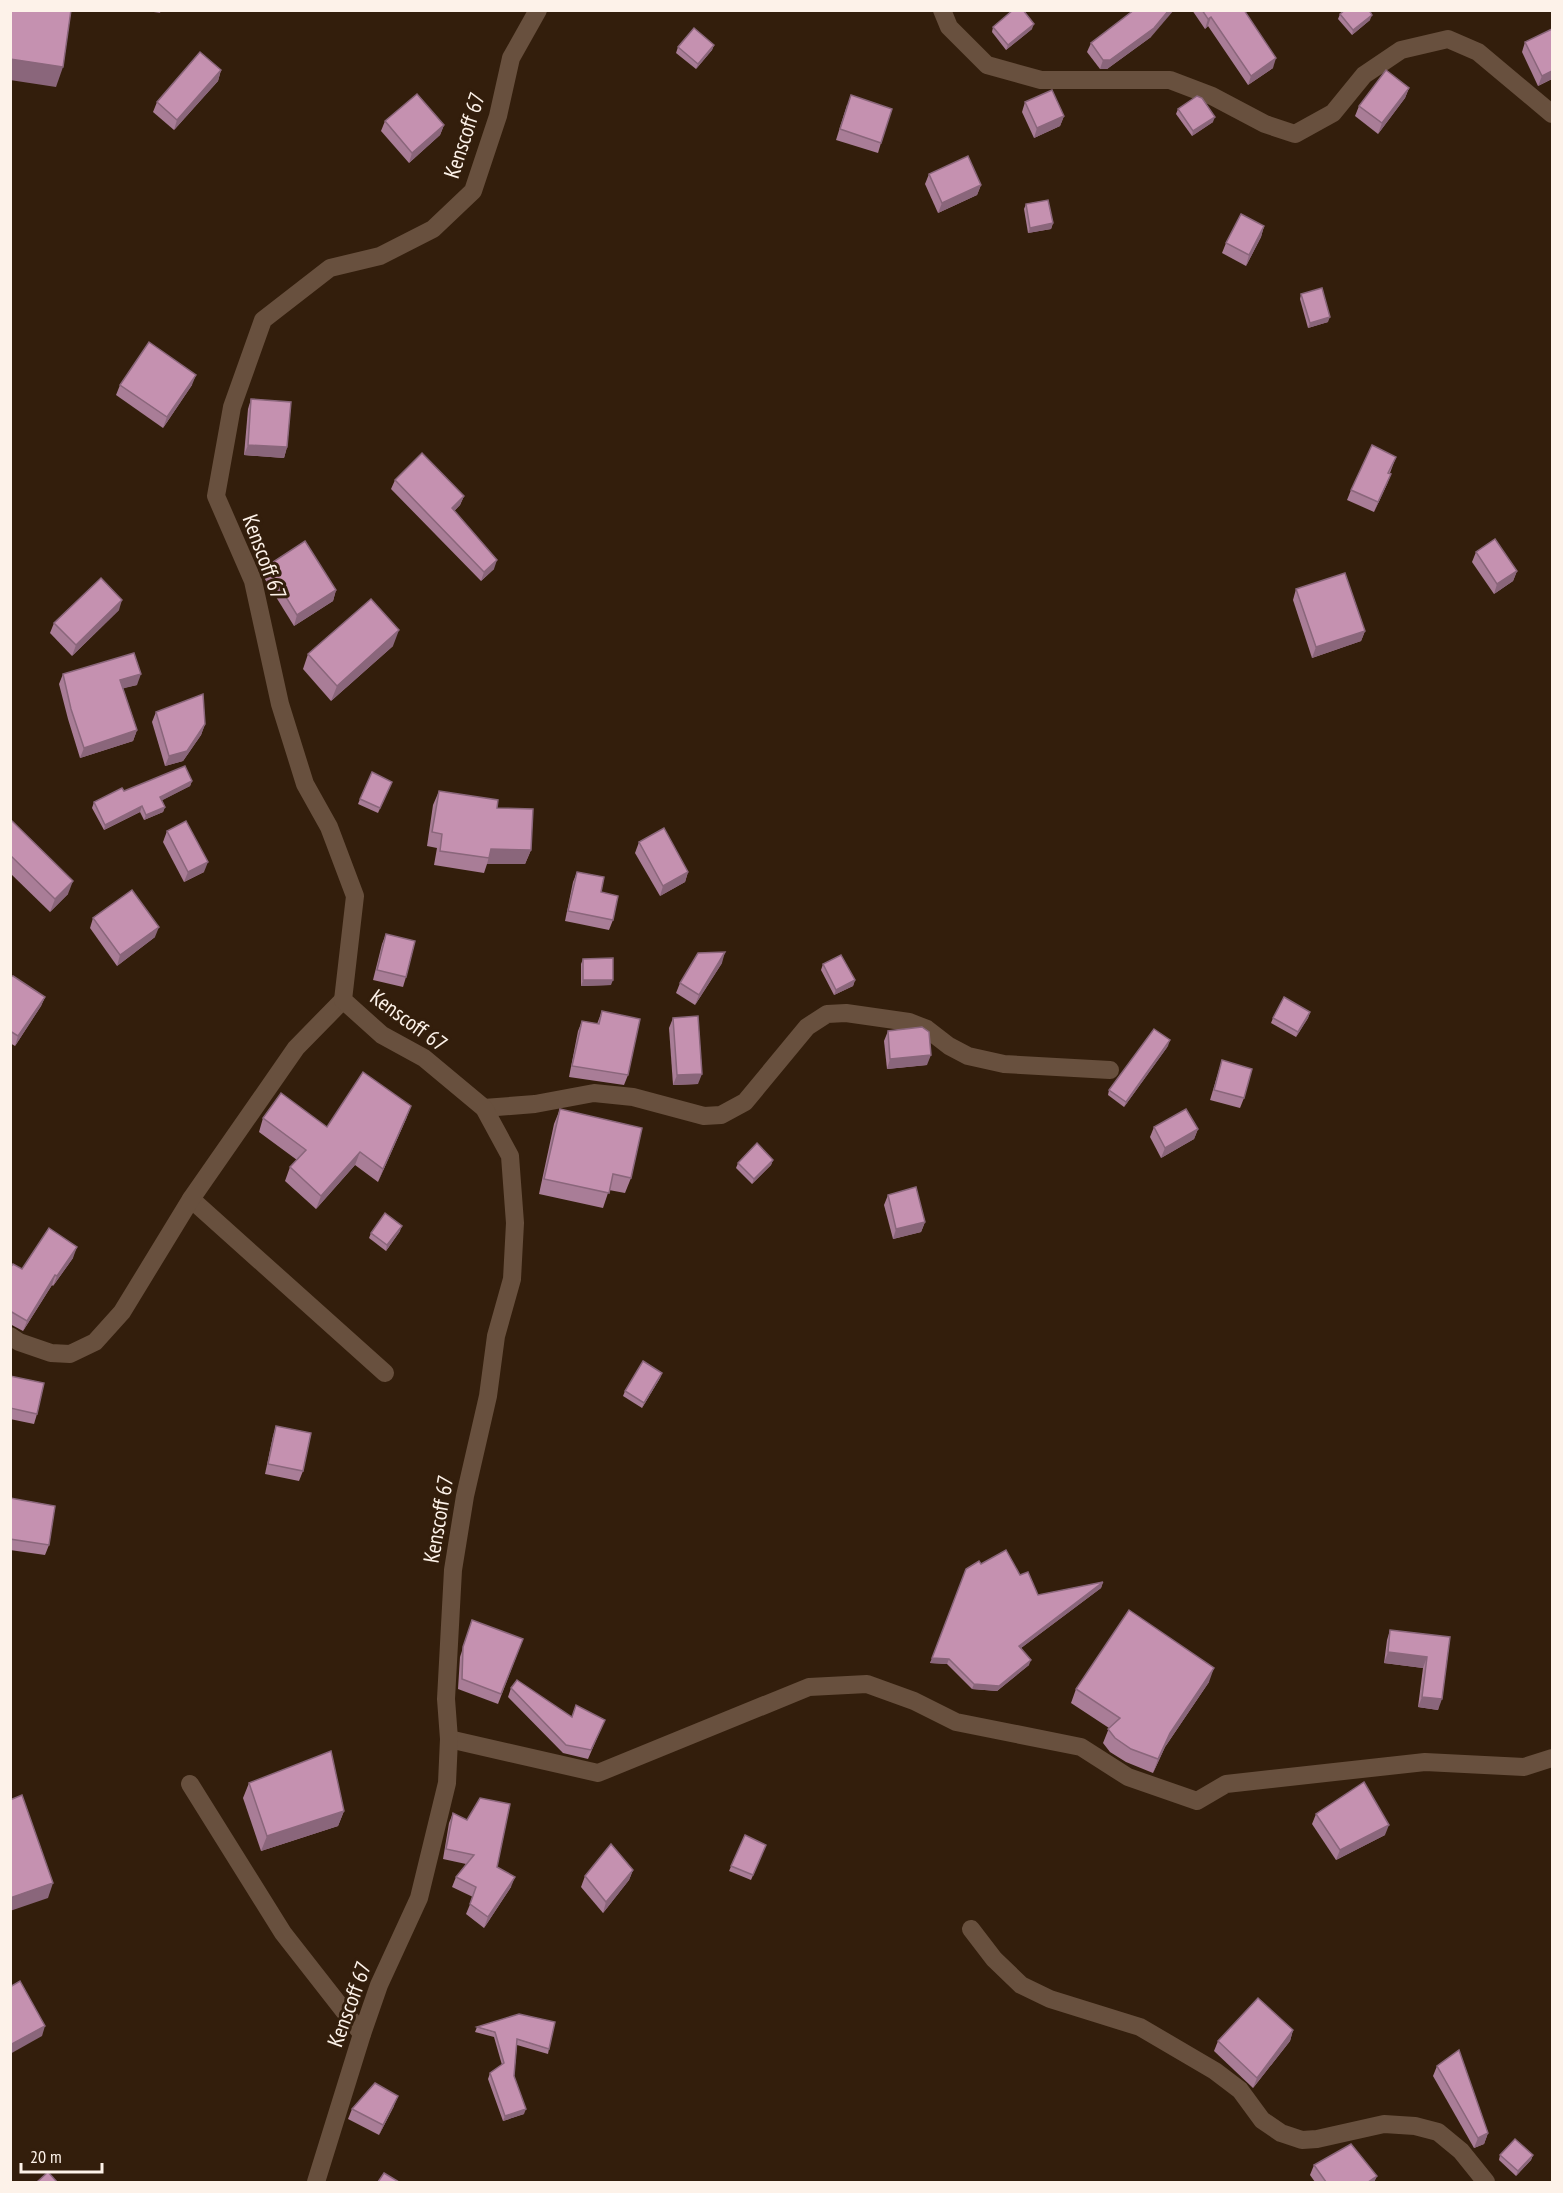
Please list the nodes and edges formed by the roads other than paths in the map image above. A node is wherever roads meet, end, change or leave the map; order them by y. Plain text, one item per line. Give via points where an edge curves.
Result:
1 (538, 10) edge
2 (942, 10) edge
3 (1552, 114) edge
4 (342, 1000) junction
5 (1110, 1070) dead end
6 (484, 1108) junction
7 (191, 1199) junction
8 (10, 1336) edge
9 (385, 1373) dead end
10 (449, 1739) junction
11 (1552, 1758) edge
12 (190, 1784) dead end
13 (971, 1929) dead end
14 (362, 2034) junction
15 (316, 2182) edge
16 (1486, 2182) edge

1 - 4 street, Kenscoff 67 via 511,58 498,116 473,191 433,229 380,256 330,268 263,320 232,407 216,496 253,581 280,704 305,784 329,826 355,896
2 - 3 street via 949,27 987,65 1041,80 1170,80 1295,134 1333,113 1364,75 1401,50 1448,39 1478,52
4 - 6 street, Kenscoff 67 via 382,1035 424,1058
4 - 7 street via 296,1048
5 - 6 street via 995,1062 968,1056 909,1022 846,1012 827,1014 807,1027 745,1102 721,1115 704,1116 633,1097 594,1093
6 - 10 street, Kenscoff 67 via 510,1156 515,1223 512,1279 496,1336 453,1570 446,1699
7 - 8 street via 122,1312 95,1342 70,1354 51,1353
7 - 9 street
10 - 11 street via 598,1773 809,1687 867,1684 956,1722 1081,1747 1128,1777 1197,1801 1227,1784 1425,1762 1524,1767
10 - 14 street, Kenscoff 67 via 447,1783 419,1898 379,1985
12 - 14 street via 283,1933
13 - 16 street via 1021,1985 1050,2000 1140,2027 1215,2071 1240,2090 1262,2120 1281,2133 1302,2140 1384,2124 1414,2126 1437,2132 1461,2151
14 - 15 street, Kenscoff 67

